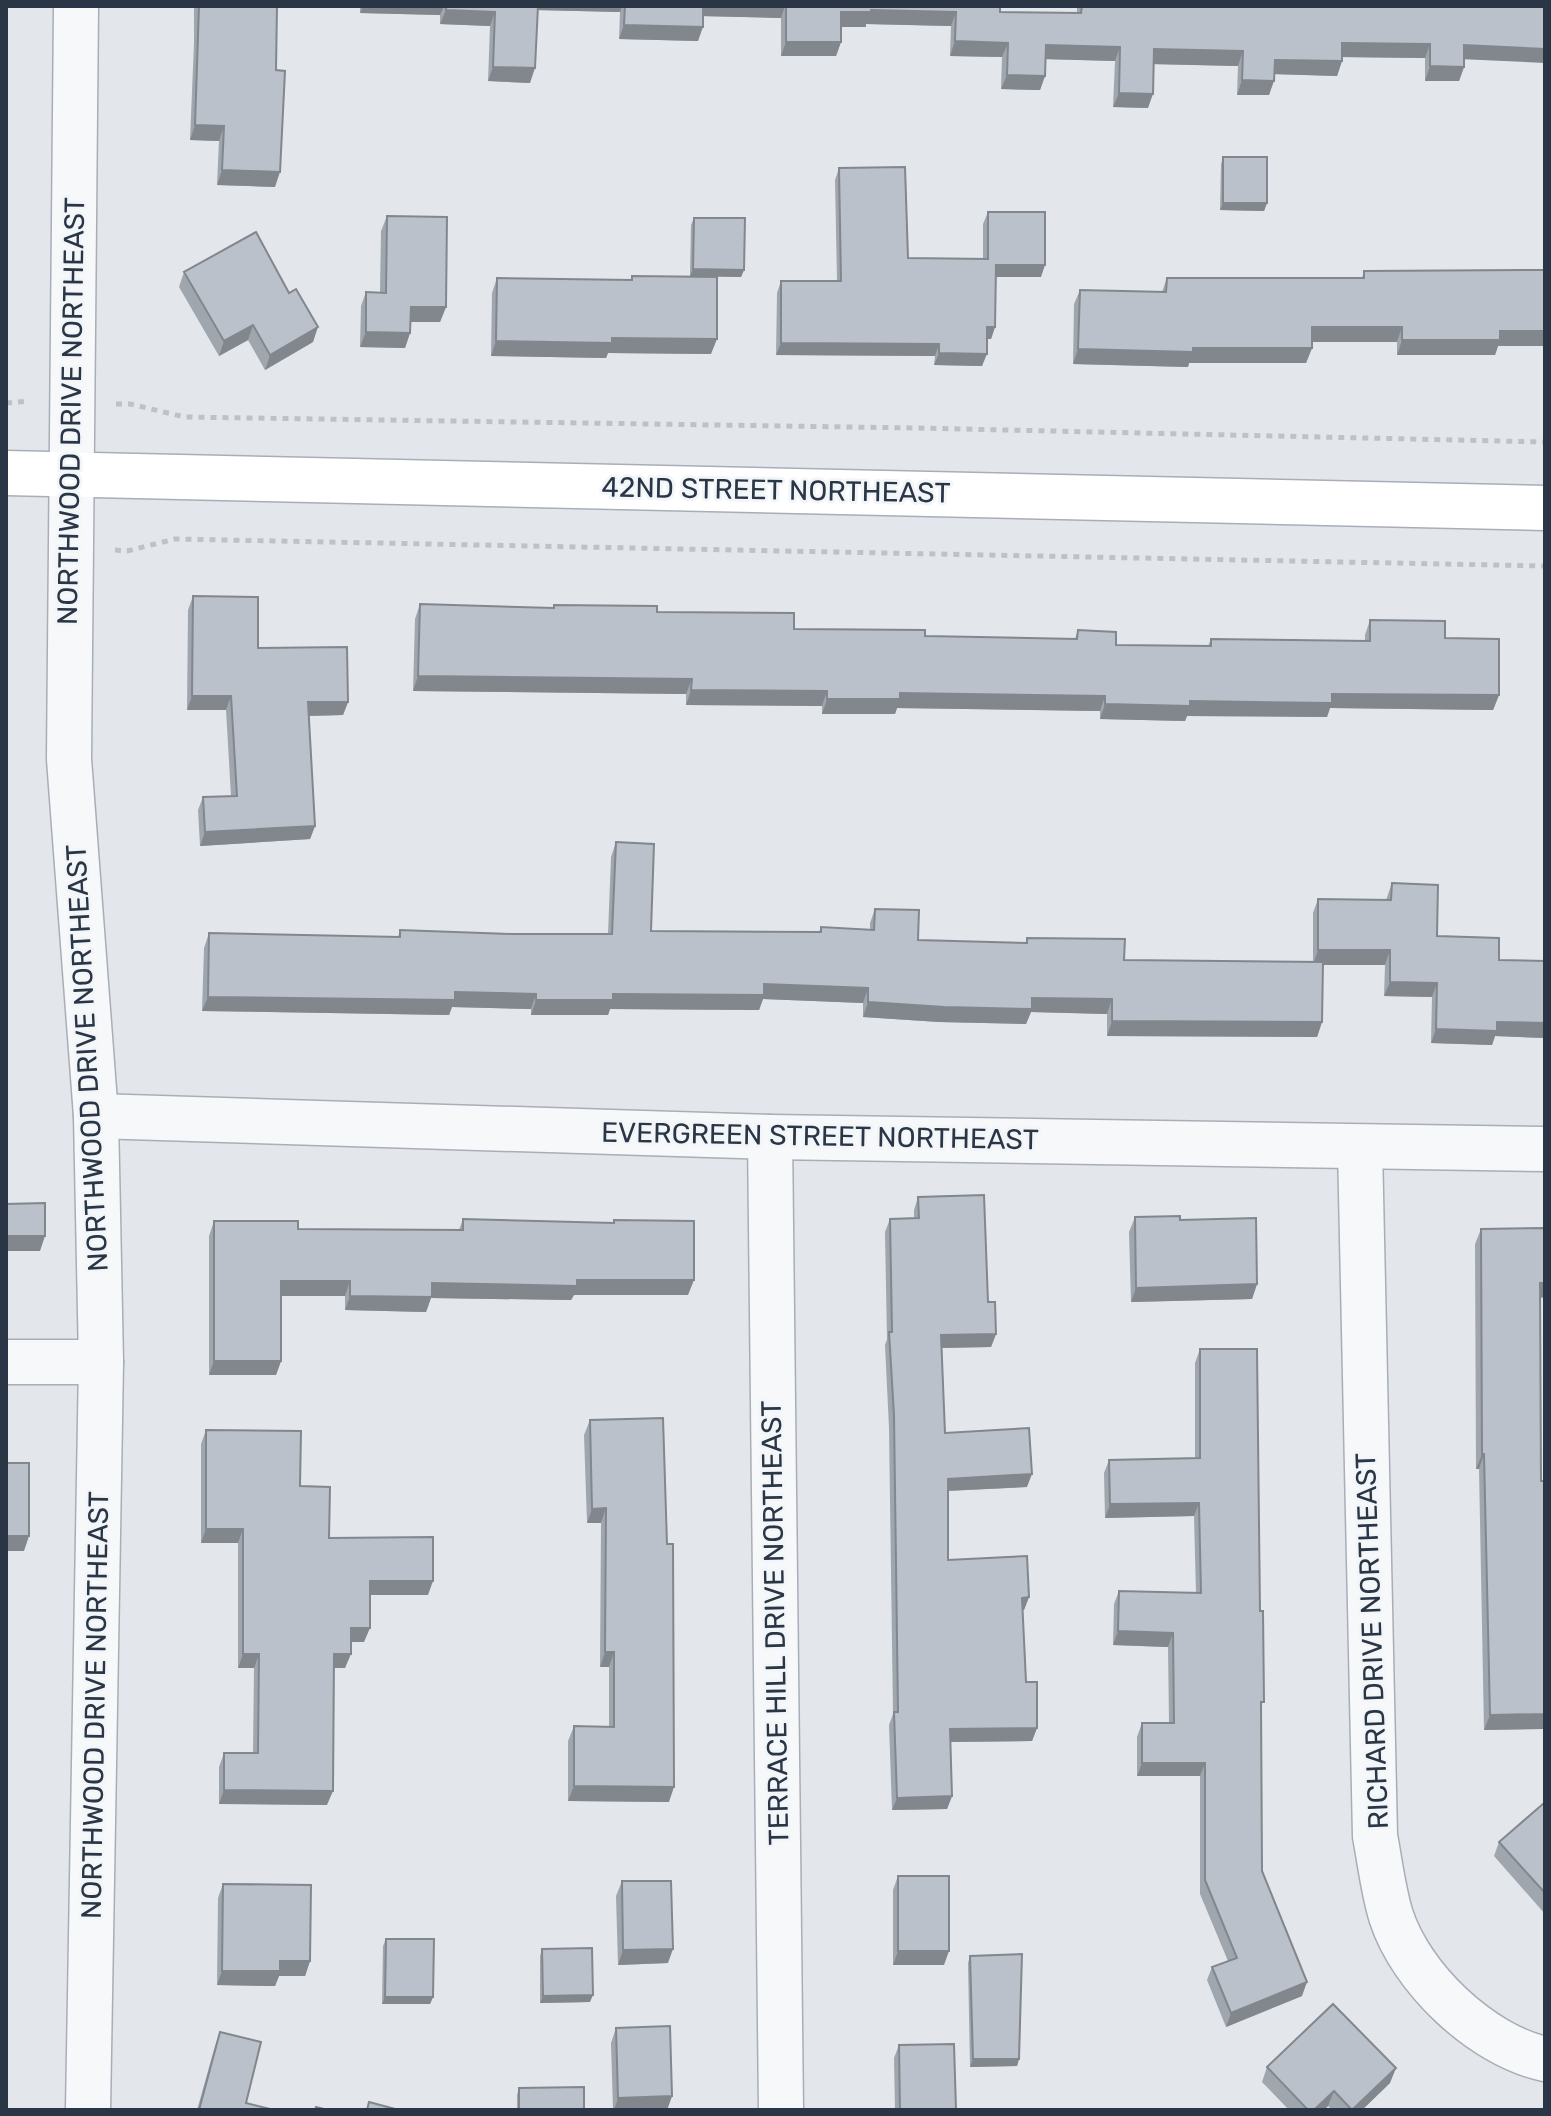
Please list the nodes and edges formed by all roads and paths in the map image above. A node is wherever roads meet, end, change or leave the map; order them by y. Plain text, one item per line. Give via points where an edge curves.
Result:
1 (76, 6) edge
2 (34, 401) dead end
3 (6, 403) edge
4 (111, 404) dead end
5 (1545, 442) edge
6 (6, 473) edge
7 (70, 474) junction
8 (1545, 508) edge
9 (106, 550) dead end
10 (1545, 566) edge
11 (96, 1116) junction
12 (770, 1137) junction
13 (1360, 1147) junction
14 (1545, 1149) edge
15 (6, 1362) edge
16 (101, 1362) junction
17 (1545, 2059) edge
18 (88, 2110) edge
19 (781, 2110) edge

1 - 7 street, NORTHWOOD DRIVE NORTHEAST
2 - 3 path
4 - 5 path via 185,417
6 - 7 main road, 42ND STREET NORTHEAST
7 - 8 main road, 42ND STREET NORTHEAST
7 - 11 street, NORTHWOOD DRIVE NORTHEAST via 69,759
9 - 10 path via 127,551 175,539
11 - 12 street, EVERGREEN STREET NORTHEAST
11 - 16 street, NORTHWOOD DRIVE NORTHEAST
12 - 13 street, EVERGREEN STREET NORTHEAST
12 - 19 street, TERRACE HILL DRIVE NORTHEAST
13 - 14 street, EVERGREEN STREET NORTHEAST
13 - 17 street, RICHARD DRIVE NORTHEAST via 1375,1836 1391,1917 1418,1970 1467,2020 1523,2054
15 - 16 street
16 - 18 street, NORTHWOOD DRIVE NORTHEAST

